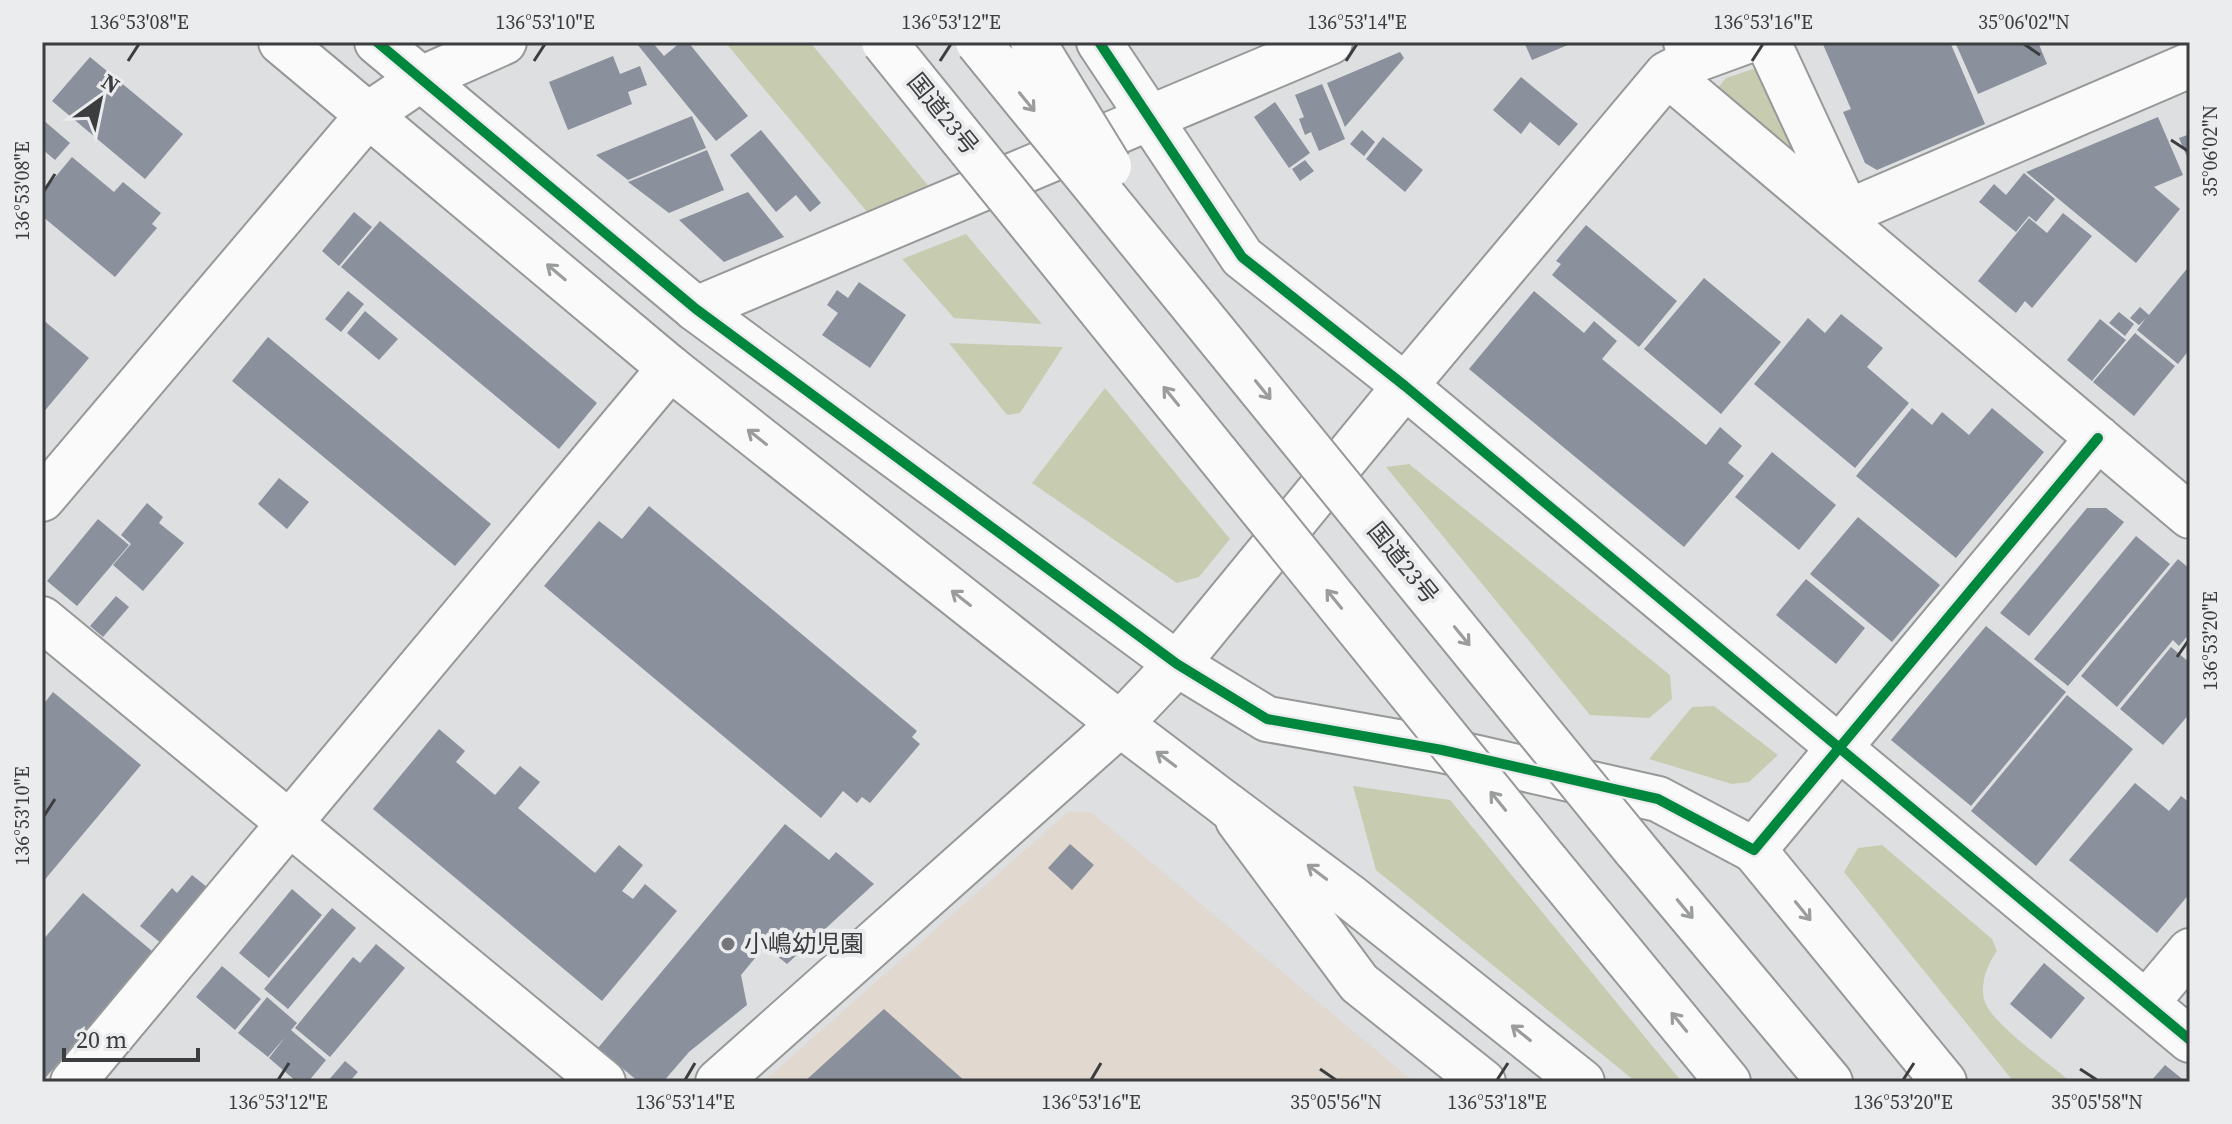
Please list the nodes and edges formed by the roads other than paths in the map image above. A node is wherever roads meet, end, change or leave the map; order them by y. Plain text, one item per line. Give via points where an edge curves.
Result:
1 (281, 42) edge
2 (377, 42) edge
3 (504, 42) edge
4 (884, 42) edge
5 (978, 42) edge
6 (1033, 42) edge
7 (1099, 42) edge
8 (1330, 42) edge
9 (1744, 42) edge
10 (1768, 42) edge
11 (1682, 59) edge
12 (2190, 65) edge
13 (421, 79) junction
14 (369, 114) junction
15 (1149, 118) junction
16 (1841, 214) junction
17 (696, 309) junction
18 (1197, 309) junction
19 (670, 368) junction
20 (1405, 386) junction
21 (2098, 438) junction
22 (42, 499) edge
23 (2190, 516) edge
24 (42, 619) edge
25 (1177, 664) junction
26 (1120, 724) junction
27 (1839, 748) junction
28 (1228, 806) junction
29 (289, 822) junction
30 (1754, 850) junction
31 (2190, 951) edge
32 (2146, 1003) junction
33 (2190, 1040) edge
34 (73, 1082) edge
35 (603, 1082) edge
36 (718, 1082) edge
37 (1483, 1082) edge
38 (1582, 1082) edge
39 (1728, 1082) edge
40 (1830, 1082) edge
41 (1944, 1082) edge

1 - 14 main road
2 - 13 main road
3 - 13 main road
39 -> 4 main road, 国道23号, bridge
5 -> 18 main road, 国道23号, bridge
6 - 18 main road, bridge
7 - 15 main road
8 - 15 main road
9 - 11 main road
10 - 16 main road
11 - 16 main road
11 - 20 main road
12 - 16 main road
13 - 14 main road
13 - 17 main road
19 -> 14 main road
14 - 22 main road
15 - 17 main road
15 - 20 main road via 1242,257
16 - 21 main road
17 - 25 main road
18 -> 40 main road, 国道23号, bridge
26 -> 19 main road
19 - 29 main road
20 - 25 main road
20 - 27 main road
21 - 23 main road
21 - 27 main road
24 - 29 main road
25 - 26 main road
25 - 30 main road via 1267,719 1442,750 1658,799
28 -> 26 main road
26 - 36 main road
27 - 30 main road
27 - 32 main road
28 - 37 main road via 1359,983
38 -> 28 main road
29 - 34 main road
29 - 35 main road
30 -> 41 main road
31 - 32 main road
32 - 33 main road

